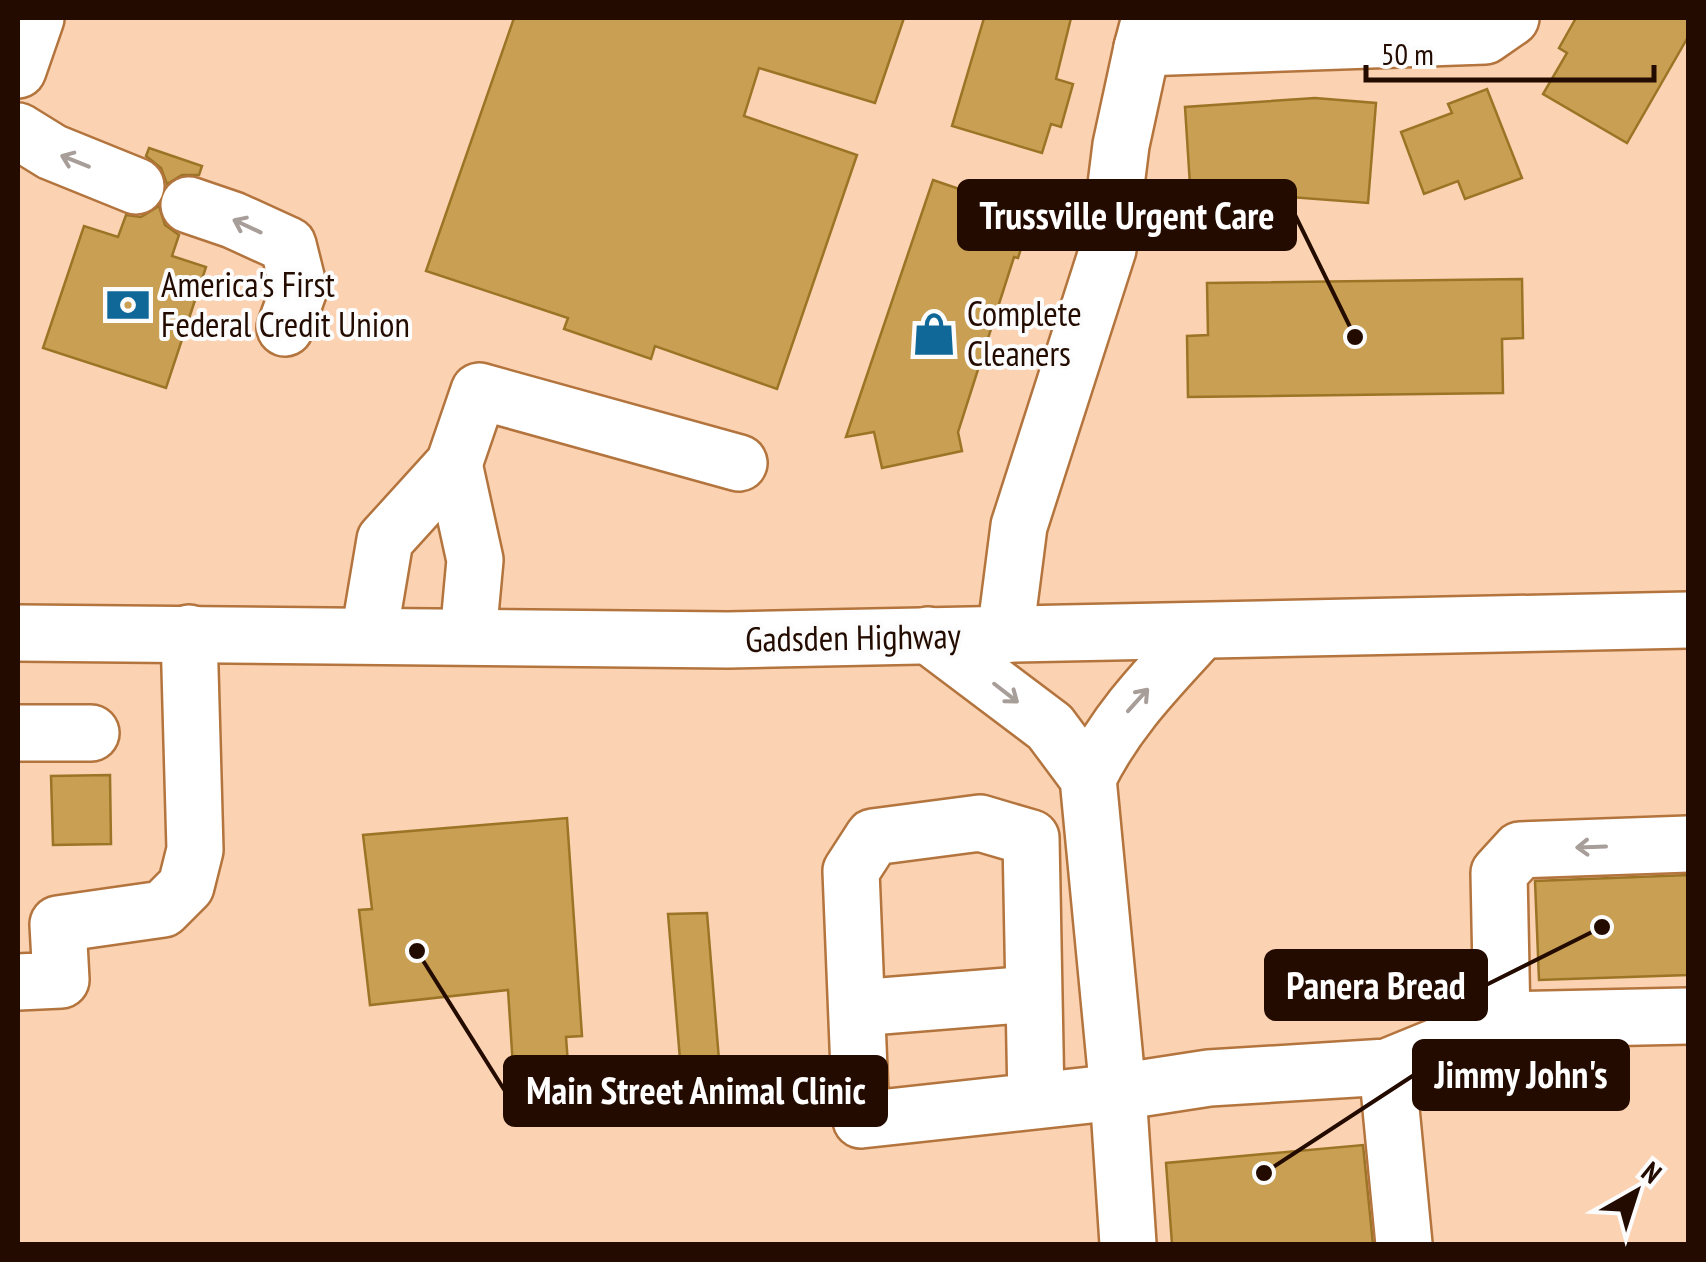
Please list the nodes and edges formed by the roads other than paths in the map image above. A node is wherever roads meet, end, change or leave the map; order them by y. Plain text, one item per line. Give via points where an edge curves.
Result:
1 (36, 18) edge
2 (1512, 18) edge
3 (1146, 33) edge
4 (18, 70) edge
5 (18, 130) edge
6 (136, 186) dead end
7 (189, 205) dead end
8 (285, 328) dead end
9 (739, 463) dead end
10 (454, 464) junction
11 (1688, 620) edge
12 (1201, 631) junction
13 (18, 633) edge
14 (190, 633) junction
15 (369, 635) junction
16 (928, 635) junction
17 (1005, 635) junction
18 (468, 636) junction
19 (18, 733) edge
20 (91, 733) dead end
21 (1088, 778) junction
22 (1688, 844) edge
23 (18, 982) edge
24 (1033, 994) junction
25 (857, 1008) junction
26 (1688, 1016) edge
27 (1502, 1020) junction
28 (1387, 1067) junction
29 (1118, 1092) junction
30 (1036, 1101) junction
31 (1128, 1244) edge
32 (1404, 1244) edge

1 - 4 main road
2 - 3 main road via 1485,36
3 - 17 main road via 1121,145 1108,249 1018,526
6 -> 5 main road via 52,152
8 -> 7 main road via 299,289 288,245
9 - 10 main road via 479,391
10 - 15 main road via 385,540
10 - 18 main road via 475,560
11 - 12 main road, Gadsden Highway
12 - 17 main road, Gadsden Highway
21 -> 12 main road via 1127,712
13 - 14 main road, Gadsden Highway
14 - 15 main road, Gadsden Highway
14 - 23 main road via 195,850 186,886 163,909 58,924 61,980
15 - 18 main road, Gadsden Highway
16 - 17 main road, Gadsden Highway
16 - 18 main road, Gadsden Highway
16 -> 21 main road via 1050,727
19 - 20 main road
21 - 29 main road
22 -> 27 main road via 1520,850 1499,872
24 - 25 main road
24 - 25 main road via 1030,838 980,823 873,837 852,872
24 - 30 main road
25 - 30 main road via 861,1120
26 - 27 main road
27 - 28 main road
28 - 29 main road via 1209,1078
28 - 32 main road
29 - 30 main road
29 - 31 main road

